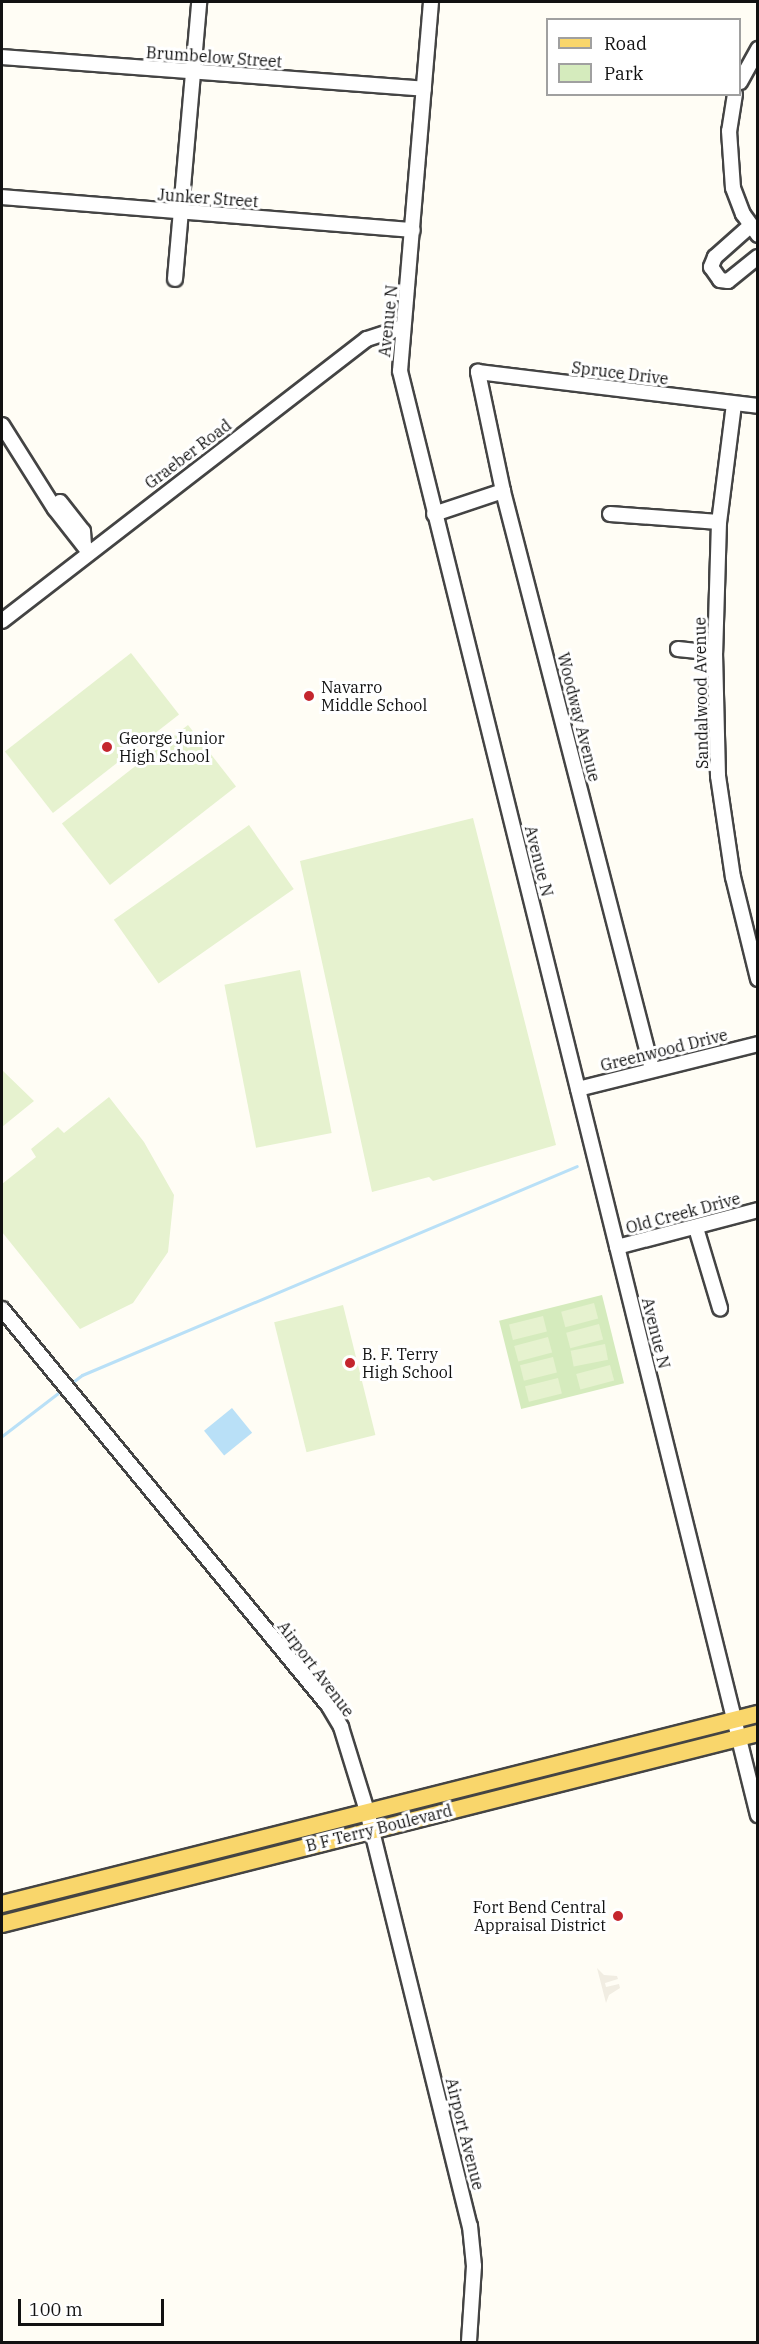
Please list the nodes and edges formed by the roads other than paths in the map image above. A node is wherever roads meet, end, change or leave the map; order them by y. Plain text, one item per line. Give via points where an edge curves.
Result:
1 (200, 2) edge
2 (431, 2) edge
3 (758, 49) edge
4 (2, 57) edge
5 (194, 72) junction
6 (741, 80) edge
7 (424, 89) junction
8 (735, 96) edge
9 (2, 197) edge
10 (182, 213) junction
11 (413, 230) junction
12 (754, 230) edge
13 (758, 257) edge
14 (175, 279) dead end
15 (401, 328) junction
16 (478, 372) joint
17 (734, 404) junction
18 (758, 406) edge
19 (2, 425) edge
20 (504, 492) junction
21 (434, 514) junction
22 (610, 514) dead end
23 (719, 522) junction
24 (86, 548) junction
25 (2, 621) edge
26 (678, 649) dead end
27 (715, 653) junction
28 (758, 979) edge
29 (758, 1044) edge
30 (652, 1069) junction
31 (578, 1089) junction
32 (758, 1210) edge
33 (696, 1228) junction
34 (617, 1247) junction
35 (720, 1308) dead end
36 (2, 1309) edge
37 (758, 1714) edge
38 (735, 1719) junction
39 (758, 1733) edge
40 (739, 1738) junction
41 (367, 1811) junction
42 (758, 1815) edge
43 (372, 1830) junction
44 (2, 1904) edge
45 (2, 1924) edge
46 (469, 2343) edge

1 - 5 street
2 - 7 street, Avenue N
3 - 6 street
4 - 5 street, Brumbelow Street
5 - 7 street, Brumbelow Street
5 - 10 street
7 - 11 street, Avenue N
8 - 12 street via 729,158 733,188
9 - 10 street, Junker Street
10 - 11 street, Junker Street
10 - 14 street
11 - 15 street, Avenue N
12 - 13 street via 715,257 711,267 720,280 728,280
15 - 21 street, Avenue N via 400,371
15 - 24 street, Graeber Road via 367,339
16 - 17 street, Spruce Drive
16 - 20 street, Woodway Avenue
17 - 18 street, Spruce Drive
17 - 23 street, Sandalwood Avenue
19 - 24 street via 48,494 62,504 83,531
20 - 21 street
20 - 30 street, Woodway Avenue
21 - 31 street, Avenue N
22 - 23 street
23 - 27 street, Sandalwood Avenue
24 - 25 street, Graeber Road
26 - 27 street
27 - 28 street, Sandalwood Avenue via 718,776 733,877
29 - 30 street, Greenwood Drive
30 - 31 street, Greenwood Drive
31 - 34 street, Avenue N
32 - 33 street, Old Creek Drive
33 - 34 street, Old Creek Drive
33 - 35 street
34 - 38 street, Avenue N
36 - 41 street, Airport Avenue via 327,1705 348,1742
37 - 38 main road, B F Terry Boulevard
38 - 40 street, Avenue N
38 - 41 main road, B F Terry Boulevard
39 - 40 main road, B F Terry Boulevard
40 - 42 street, Avenue N
40 - 43 main road, B F Terry Boulevard
41 - 43 street, Airport Avenue
41 - 44 main road, B F Terry Boulevard
43 - 45 main road, B F Terry Boulevard
43 - 46 street, Airport Avenue via 470,2226 474,2266

